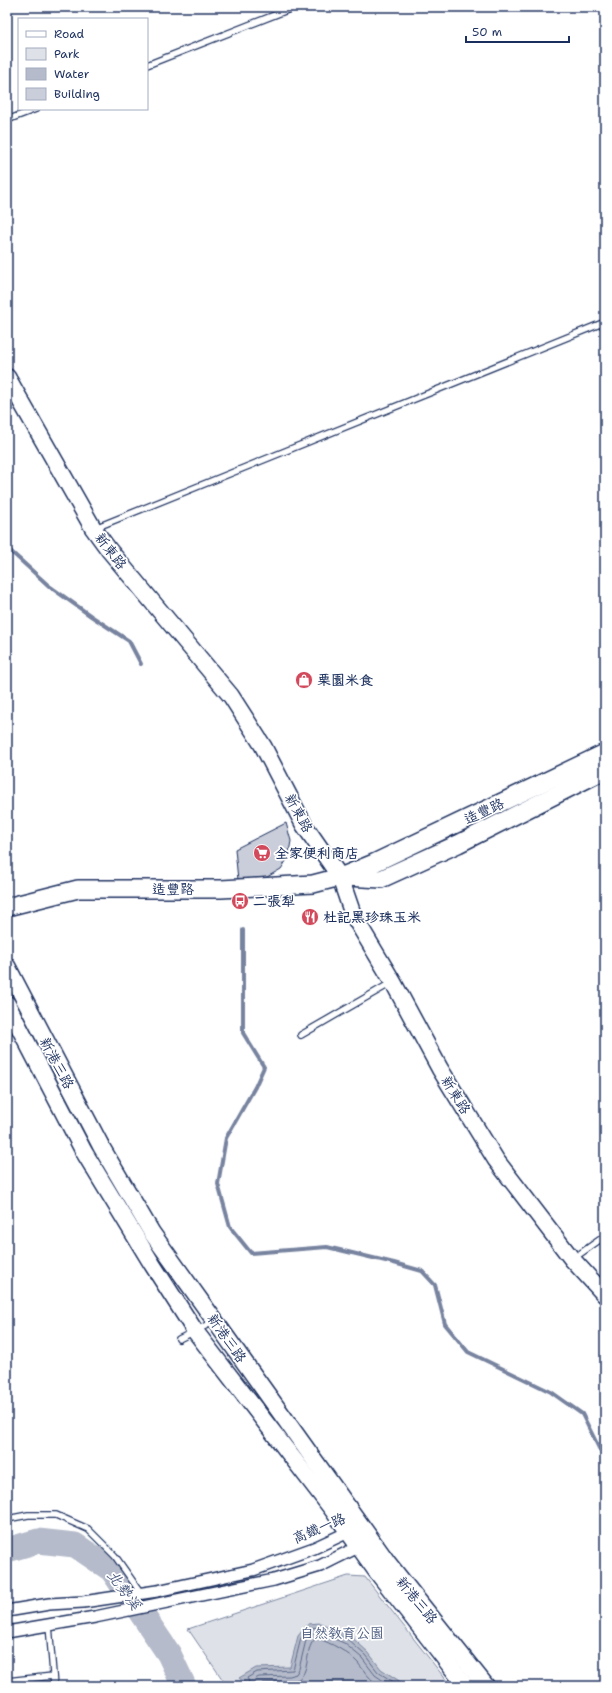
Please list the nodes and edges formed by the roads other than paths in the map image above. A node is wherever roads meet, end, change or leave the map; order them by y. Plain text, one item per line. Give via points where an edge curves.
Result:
1 (296, 7) edge
2 (148, 65) edge
3 (33, 110) edge
4 (7, 120) edge
5 (605, 322) edge
6 (7, 377) edge
7 (93, 528) junction
8 (605, 753) edge
9 (605, 770) edge
10 (340, 877) junction
11 (7, 907) edge
12 (7, 966) edge
13 (393, 982) junction
14 (7, 1004) edge
15 (301, 1035) dead end
16 (605, 1236) edge
17 (572, 1259) junction
18 (605, 1295) edge
19 (215, 1321) junction
20 (196, 1331) junction
21 (179, 1339) dead end
22 (7, 1519) edge
23 (355, 1529) junction
24 (358, 1547) junction
25 (141, 1593) junction
26 (7, 1612) edge
27 (49, 1625) junction
28 (7, 1632) edge
29 (53, 1676) junction
30 (7, 1680) edge
31 (54, 1686) edge
32 (466, 1686) edge
33 (486, 1686) edge

1 - 2 lane
3 - 4 lane
5 - 7 lane
6 - 7 street, 新東路
7 - 10 street, 新東路 via 231,696 263,746 304,825
8 - 10 main road, 造豐路
9 - 10 main road, 造豐路 via 458,844 381,878
10 - 11 main road, 造豐路 via 313,884 221,888 78,889
10 - 13 street, 新東路 via 353,915
12 - 19 street, 新港三路 via 102,1148 152,1233
13 - 15 lane
13 - 17 street, 新東路 via 440,1069 496,1160
14 - 20 street, 新港三路 via 84,1152
16 - 17 lane
17 - 18 street, 新東路
19 - 20 lane
19 - 23 street, 新港三路
20 - 21 lane
20 - 23 street, 新港三路 via 332,1508
22 - 25 lane via 28,1515 56,1515 88,1529 115,1556
23 - 24 street, 新港三路
23 - 25 street, 高鐵一路 via 314,1548 253,1570
23 - 33 street, 新港三路 via 388,1563
24 - 27 street via 320,1566 274,1580
24 - 32 street, 新港三路
25 - 26 street, 高鐵一路 via 83,1602 49,1604
27 - 28 street
27 - 29 lane
29 - 30 lane
29 - 31 lane

